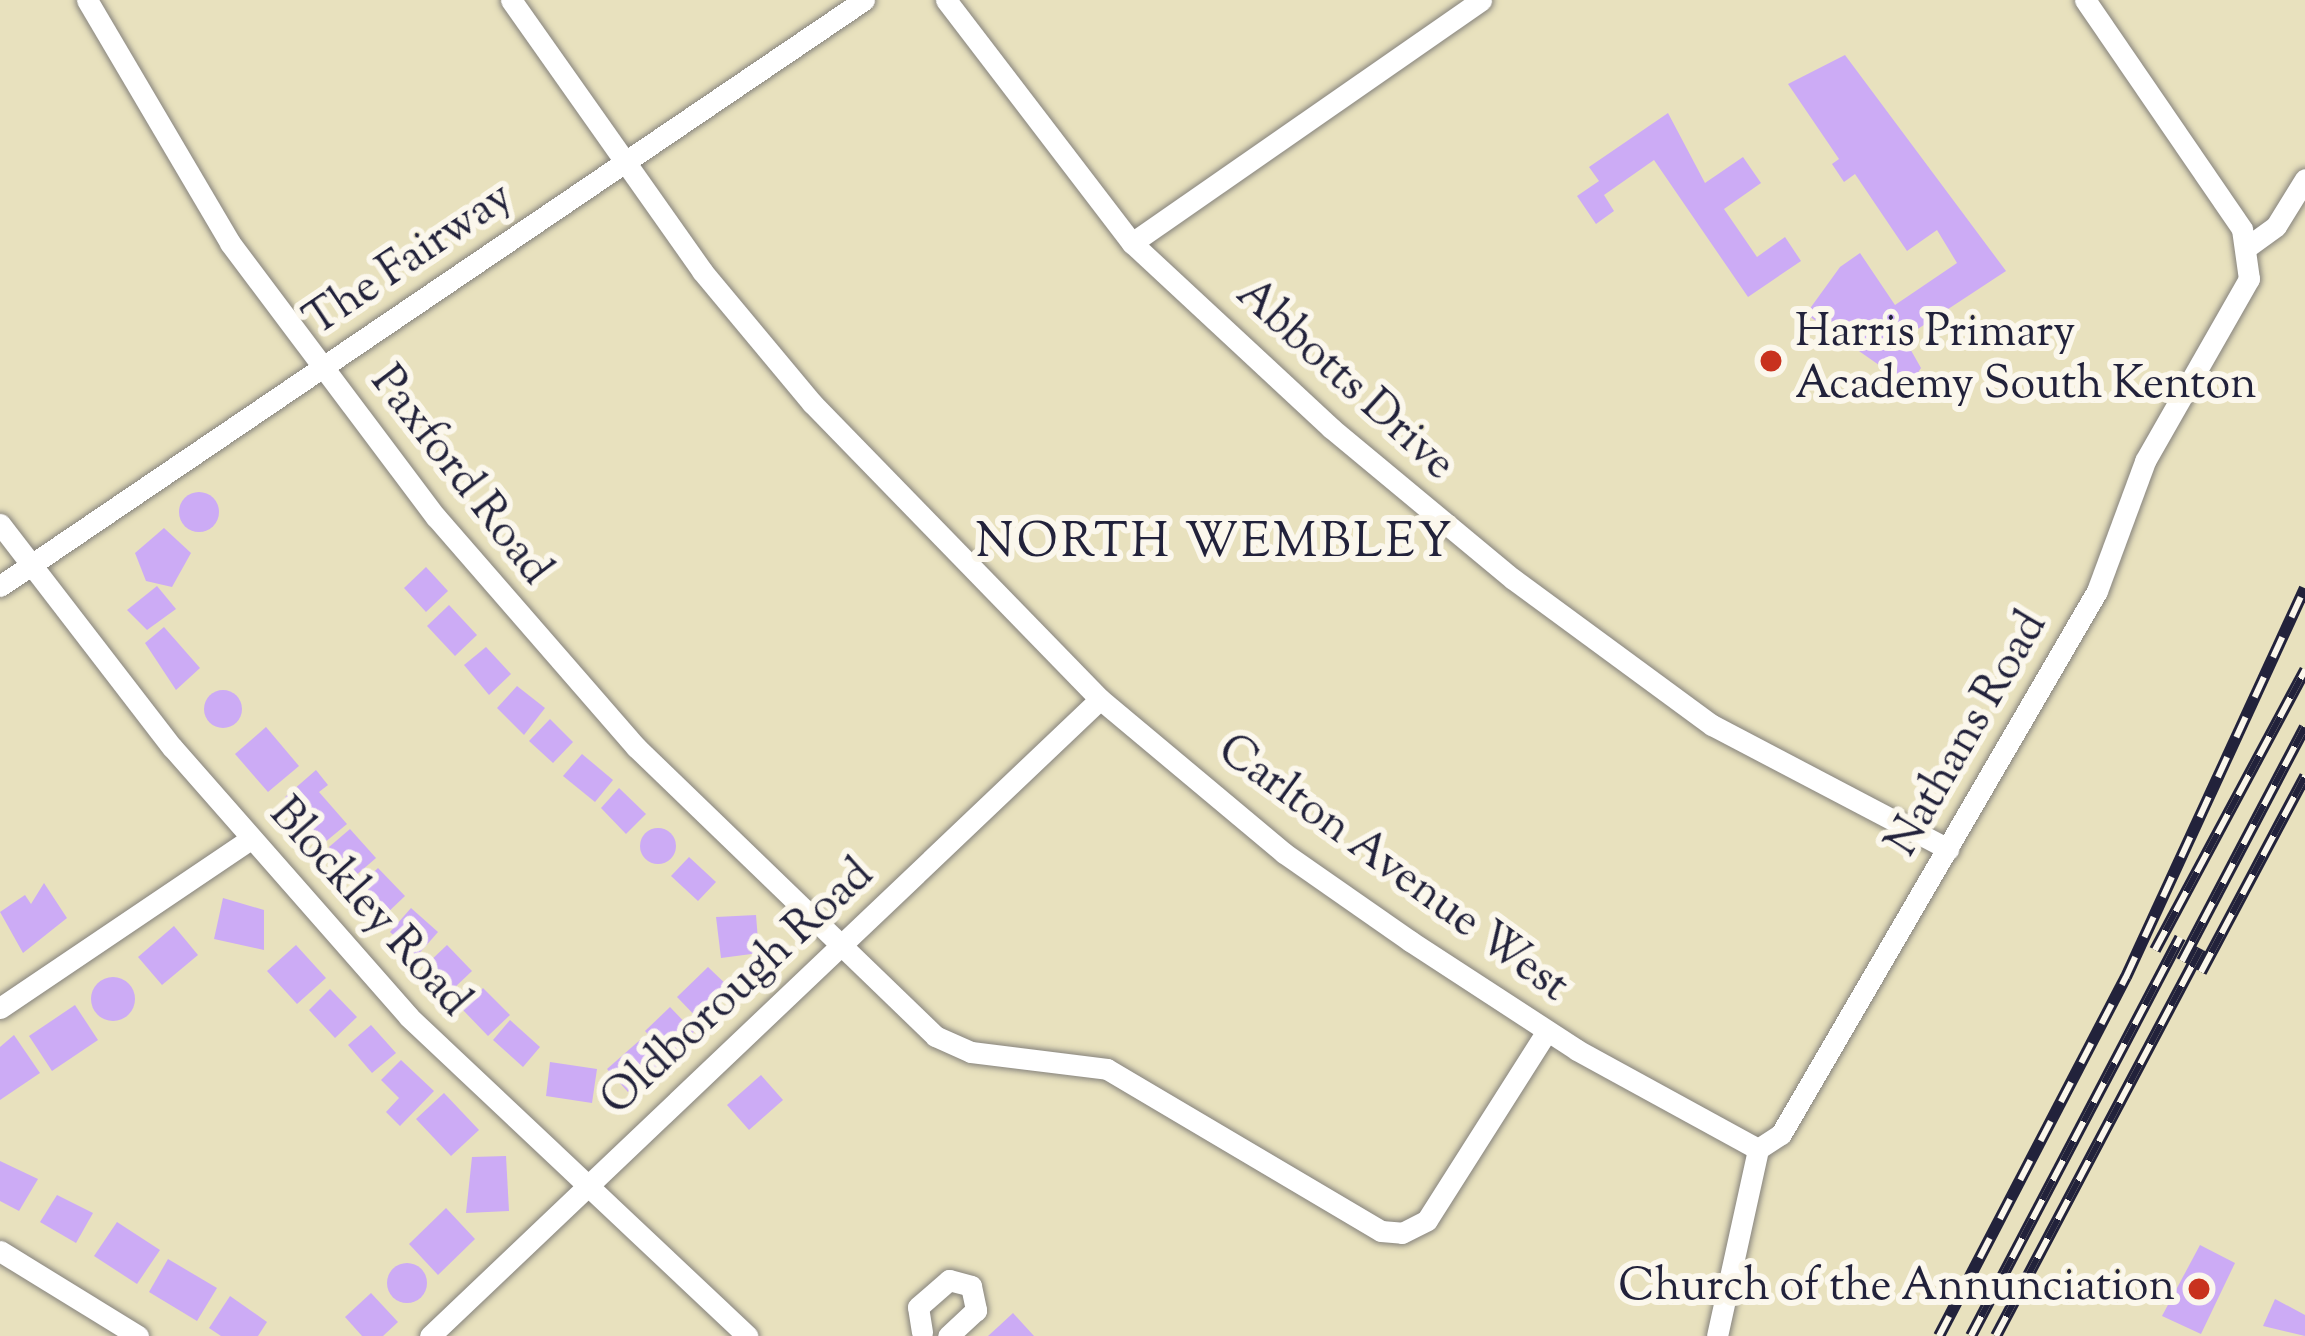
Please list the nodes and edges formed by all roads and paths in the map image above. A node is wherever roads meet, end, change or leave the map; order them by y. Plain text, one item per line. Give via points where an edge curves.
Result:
1 (86, 0) edge
2 (511, 0) edge
3 (864, 0) edge
4 (946, 0) edge
5 (1481, 0) edge
6 (2085, 0) edge
7 (621, 162) junction
8 (2302, 190) edge
9 (1132, 243) junction
10 (2250, 245) junction
11 (323, 368) junction
12 (0, 524) edge
13 (33, 564) junction
14 (0, 586) edge
15 (1100, 699) junction
16 (251, 839) junction
17 (1948, 849) junction
18 (839, 950) junction
19 (0, 1008) edge
20 (1546, 1030) junction
21 (1758, 1149) junction
22 (586, 1189) junction
23 (0, 1251) edge
24 (925, 1335) edge
25 (138, 1336) edge
26 (430, 1336) edge
27 (748, 1336) edge
28 (948, 1336) edge
29 (1717, 1336) edge

1 - 11 street, Paxford Road via 154,126
2 - 7 street, Carlton Avenue West
3 - 7 street, The Fairway
4 - 9 street, Abbotts Drive
5 - 9 street
6 - 10 street
7 - 11 street, The Fairway
7 - 15 street, Carlton Avenue West via 812,403
8 - 10 street, Nathans Road
9 - 17 street, Abbotts Drive via 1331,428 1513,579 1712,725
10 - 17 street, Nathans Road via 2248,279 2145,460 2098,591
11 - 13 street, The Fairway
11 - 18 street, Paxford Road via 538,639
12 - 13 street, Blockley Road
13 - 14 street, The Fairway
13 - 16 street, Blockley Road
15 - 18 street, Oldborough Road
15 - 20 street, Carlton Avenue West via 1284,853
16 - 19 street
16 - 22 street, Blockley Road via 410,1017
17 - 21 street, Nathans Road via 1781,1134
18 - 20 street, Paxford Road via 935,1036 971,1052 1107,1070 1381,1231 1402,1233 1427,1220
18 - 22 street, Oldborough Road
20 - 21 street, Carlton Avenue West
21 - 29 street
22 - 26 street, Oldborough Road
22 - 27 street, Blockley Road
23 - 25 street
24 - 28 street via 918,1307 949,1280 970,1286 976,1310

